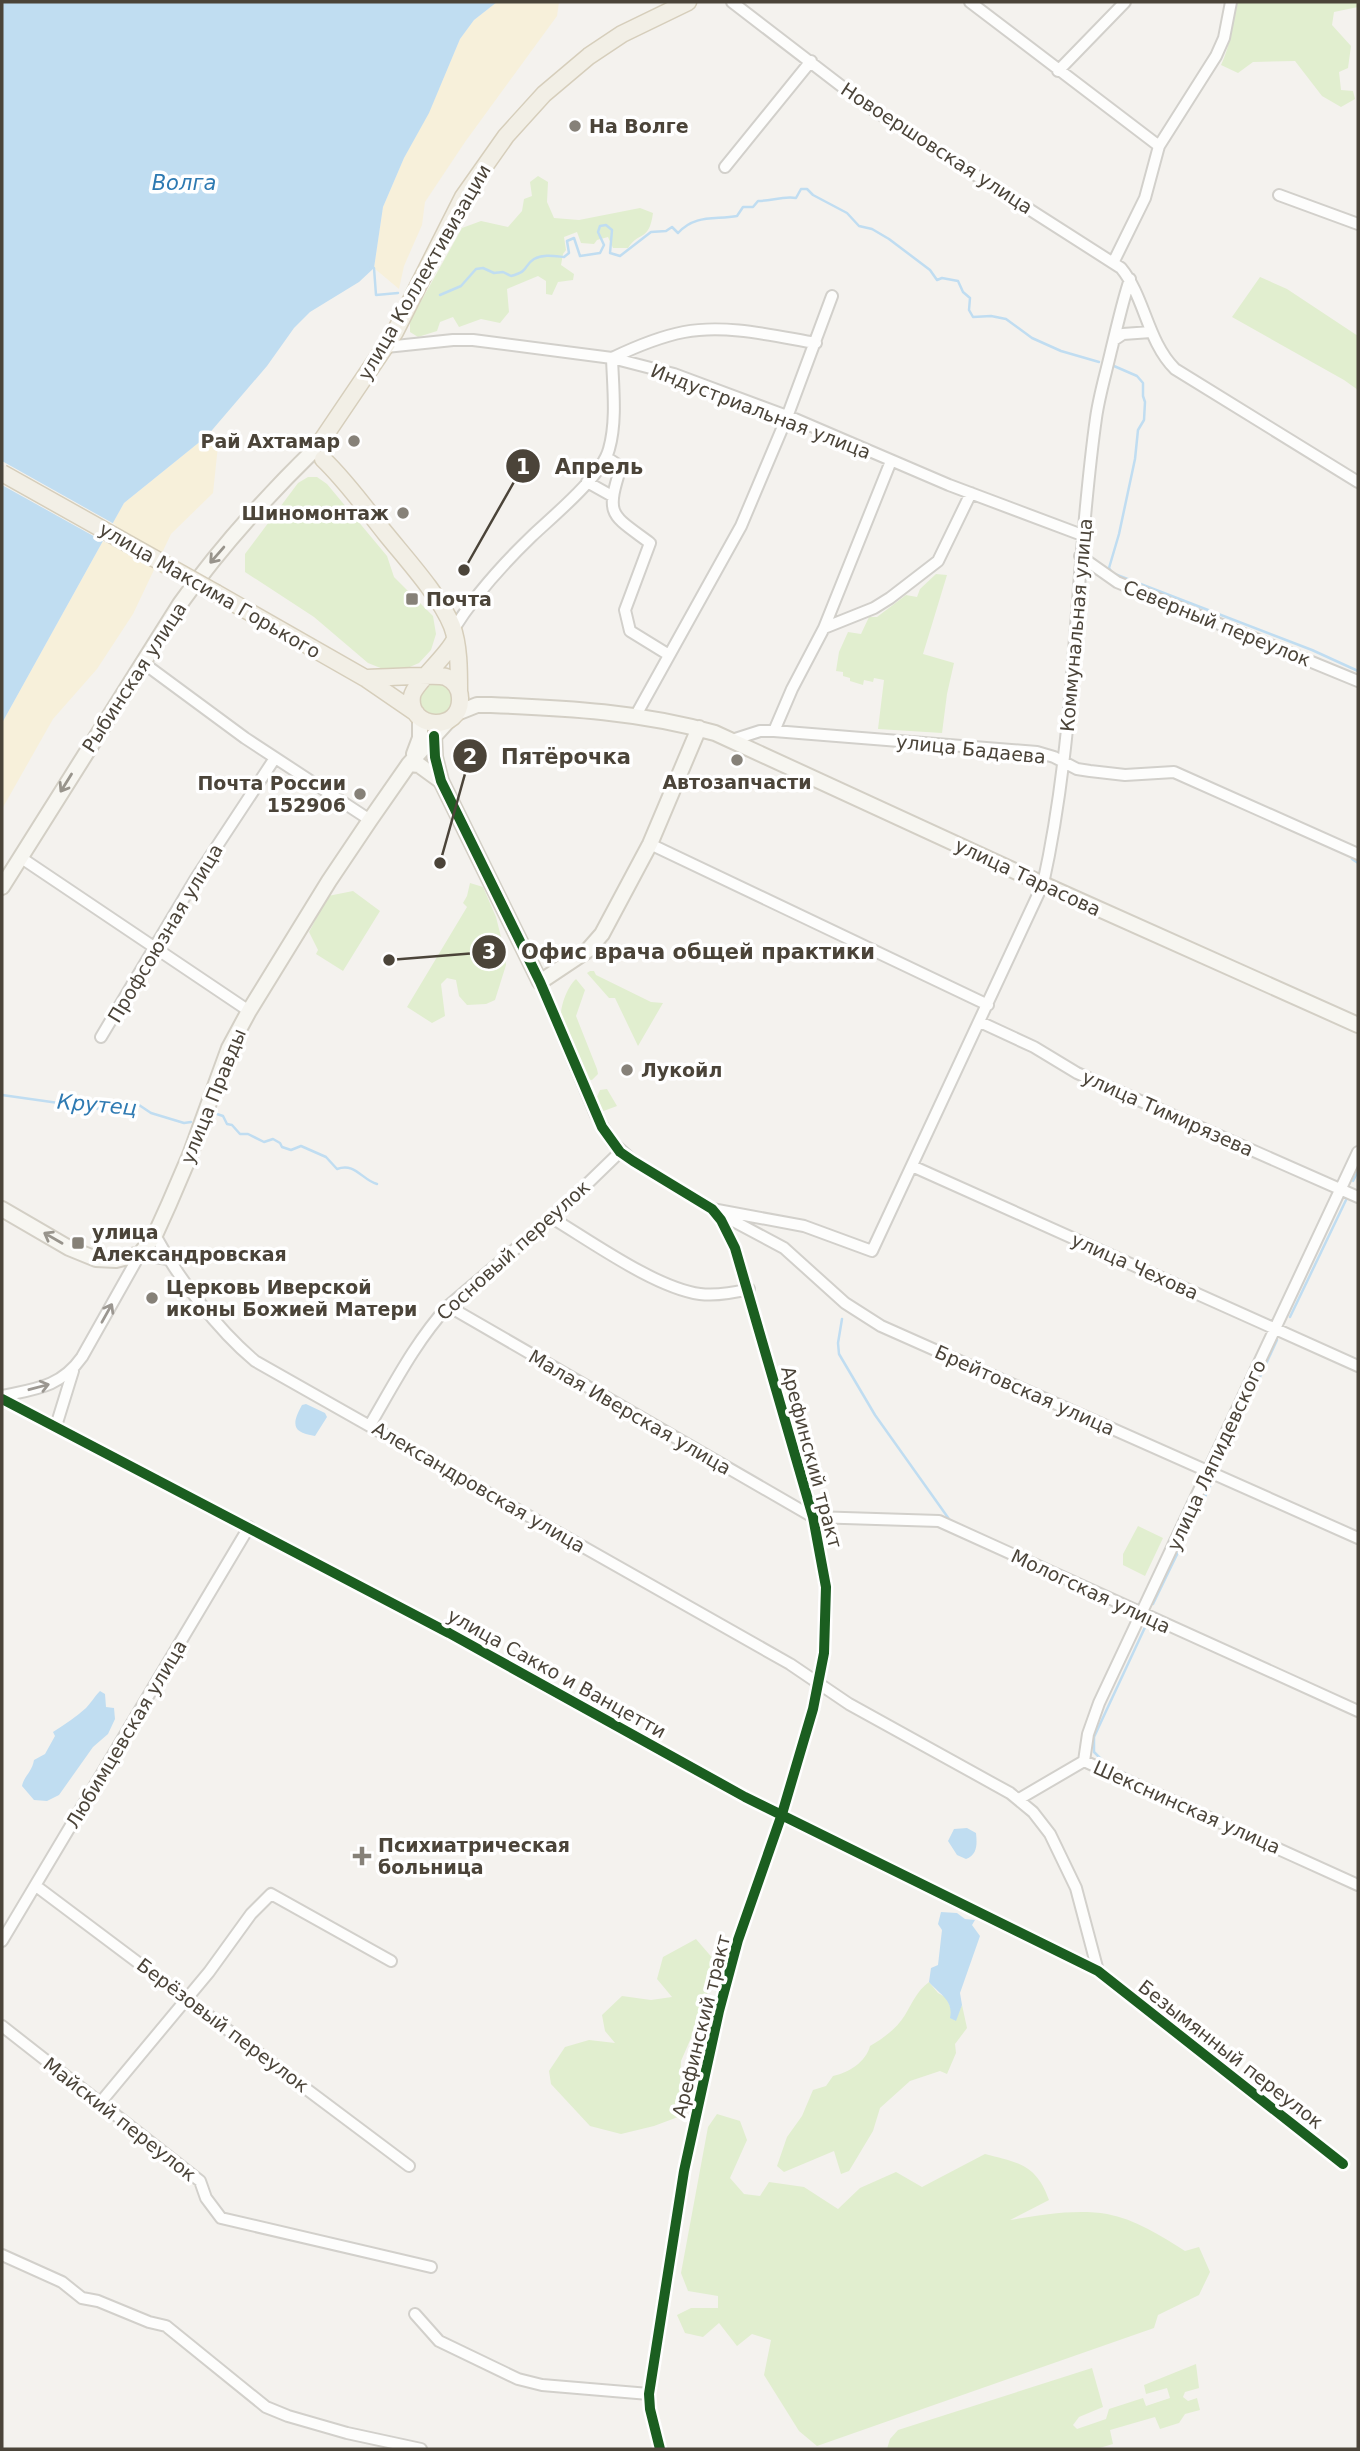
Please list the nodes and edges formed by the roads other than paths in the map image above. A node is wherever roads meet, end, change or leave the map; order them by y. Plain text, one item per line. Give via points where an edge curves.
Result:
1 (688, 2) edge
2 (732, 2) edge
3 (970, 2) edge
4 (1125, 2) edge
5 (1231, 2) edge
6 (811, 61) junction
7 (1058, 71) junction
8 (1159, 146) junction
9 (725, 167) dead end
10 (1279, 195) dead end
11 (1358, 224) edge
12 (1113, 263) junction
13 (1130, 279) junction
14 (832, 296) dead end
15 (1151, 331) junction
16 (1114, 340) junction
17 (816, 343) junction
18 (386, 347) junction
19 (612, 358) junction
20 (787, 417) junction
21 (323, 451) junction
22 (606, 457) junction
23 (891, 461) junction
24 (2, 472) edge
25 (587, 482) junction
26 (1358, 482) edge
27 (971, 493) junction
28 (612, 496) junction
29 (1082, 535) junction
30 (1080, 556) junction
31 (824, 628) junction
32 (454, 636) junction
33 (669, 655) junction
34 (142, 662) junction
35 (426, 677) junction
36 (365, 678) junction
37 (1358, 681) edge
38 (460, 693) junction
39 (491, 705) junction
40 (418, 715) junction
41 (636, 715) junction
42 (452, 717) junction
43 (699, 728) junction
44 (775, 730) junction
45 (434, 736) junction
46 (732, 740) junction
47 (275, 758) junction
48 (1065, 763) junction
49 (409, 764) junction
50 (441, 781) junction
51 (370, 820) junction
52 (650, 844) junction
53 (1358, 854) edge
54 (20, 857) junction
55 (1043, 884) junction
56 (2, 887) edge
57 (155, 948) junction
58 (540, 982) junction
59 (988, 1005) junction
60 (249, 1011) junction
61 (980, 1022) junction
62 (1358, 1025) edge
63 (101, 1037) dead end
64 (620, 1152) junction
65 (1358, 1152) edge
66 (912, 1166) junction
67 (1342, 1190) junction
68 (1358, 1197) edge
69 (2, 1209) edge
70 (712, 1209) junction
71 (552, 1218) junction
72 (155, 1235) junction
73 (140, 1254) junction
74 (167, 1259) junction
75 (749, 1289) junction
76 (448, 1306) junction
77 (1275, 1329) junction
78 (1358, 1366) edge
79 (73, 1371) junction
80 (2, 1398) edge
81 (370, 1425) junction
82 (56, 1426) junction
83 (1208, 1471) junction
84 (813, 1517) junction
85 (249, 1527) junction
86 (1358, 1538) edge
87 (1141, 1614) junction
88 (820, 1682) junction
89 (1358, 1711) edge
90 (1084, 1761) junction
91 (1019, 1799) junction
92 (782, 1814) junction
93 (1358, 1885) edge
94 (36, 1886) junction
95 (2, 1941) edge
96 (391, 1961) dead end
97 (1098, 1971) junction
98 (187, 1998) junction
99 (2, 2026) edge
100 (100, 2103) junction
101 (1343, 2164) dead end
102 (409, 2166) dead end
103 (2, 2255) edge
104 (431, 2267) dead end
105 (415, 2314) dead end
106 (649, 2394) junction
107 (421, 2449) edge
108 (660, 2449) edge

1 - 18 main road, улица Коллективизации via 622,34 589,56 544,94 506,136 463,197
2 - 6 street, Новоершовская улица
3 - 7 street
4 - 7 street
5 - 8 street via 1216,56
6 - 9 street
6 - 12 street, Новоершовская улица via 866,105
7 - 8 street
8 - 12 street via 1145,198
10 - 11 street
12 - 13 street, Новоершовская улица
13 - 15 street
13 - 16 street, Коммунальная улица
14 - 17 street
15 - 16 street via 1123,334
15 - 26 street via 1175,369
16 - 29 street, Коммунальная улица via 1096,417
17 - 19 street via 743,331 688,331
17 - 20 street
18 - 19 street, Индустриальная улица via 473,340
18 - 21 main road, улица Коллективизации via 334,425
19 - 20 street, Индустриальная улица via 674,374
19 - 22 street via 612,434
20 - 23 street, Индустриальная улица
20 - 33 street via 741,526
21 - 32 main road via 419,575 446,615
21 -> 34 street, Рыбинская улица via 205,568
22 - 25 street
22 - 28 street via 621,467
23 - 27 street, Индустриальная улица
23 - 31 street
24 - 36 main road, улица Максима Горького, bridge
25 - 28 street
25 - 32 street via 473,601
27 - 29 street, Индустриальная улица
27 - 31 street via 938,561 874,608
28 - 33 street via 616,516 650,543 625,610 630,631
29 - 30 street, Коммунальная улица
30 - 37 street, Северный переулок via 1117,582
30 - 48 street, Коммунальная улица
31 - 44 street
32 - 35 main road via 448,653
32 - 38 main road
33 - 41 street
34 - 47 street
34 -> 54 street, Рыбинская улица
35 - 36 main road
35 - 38 main road via 442,676
35 - 40 main road via 412,696
36 - 40 main road
38 - 39 street
38 - 42 main road
39 - 41 street
39 - 42 street via 477,705
40 - 42 main road via 437,724
40 - 49 street, улица Правды via 420,738
41 - 43 street
42 - 45 street, улица Правды
43 - 46 street, улица Тарасова
43 - 52 street
44 - 46 street, улица Бадаева
44 - 48 street, улица Бадаева via 1037,752
45 - 49 street, улица Правды
45 - 50 street, Арефинский тракт
46 - 55 street, улица Тарасова
47 - 51 street
47 - 57 street, Профсоюзная улица
48 - 53 street, улица Бадаева via 1077,769 1125,775 1174,772
48 - 55 street, Коммунальная улица
49 - 50 street via 419,765
49 - 51 street, улица Правды
50 - 58 street, Арефинский тракт
51 - 60 street, улица Правды
52 - 58 street via 602,934 588,950
52 - 59 street
54 - 56 street, Рыбинская улица
54 - 57 street
55 - 59 street, Коммунальная улица
55 - 62 street, улица Тарасова
57 - 60 street
57 - 63 street, Профсоюзная улица
58 - 64 street, Арефинский тракт via 596,1115
59 - 61 street, Коммунальная улица
60 - 72 street, улица Правды via 229,1048
61 - 66 street, Коммунальная улица
61 - 67 street, улица Тимирязева via 1077,1073
64 - 70 street, Арефинский тракт
64 - 71 street, Сосновый переулок
65 - 67 street, улица Ляпидевского
66 - 70 street, Коммунальная улица via 872,1251 804,1226
66 - 77 street, улица Чехова
67 - 68 street, улица Тимирязева
67 - 77 street, улица Ляпидевского
73 -> 69 street via 96,1259
70 - 75 street, Арефинский тракт via 736,1248
70 - 83 street, Брейтовская улица via 784,1248 845,1303 881,1326
71 - 75 street via 654,1279 697,1294
71 - 76 street, Сосновый переулок
72 - 73 street, улица Правды
72 - 74 street, Александровская улица
73 - 74 street
79 -> 73 street, улица Правды
74 - 81 street, Александровская улица via 254,1361
75 - 84 street, Арефинский тракт
76 - 81 street, Сосновый переулок via 407,1361
76 - 84 street, Малая Иверская улица
77 - 78 street, улица Чехова
77 - 83 street, улица Ляпидевского
80 -> 79 street via 46,1386
79 - 82 street, улица Правды
80 - 82 street, улица Сакко и Ванцетти
81 - 88 street, Александровская улица
82 - 85 street, улица Сакко и Ванцетти
83 - 86 street, Брейтовская улица
83 - 87 street, улица Ляпидевского
84 - 87 street, Мологская улица via 939,1521
84 - 88 street, Арефинский тракт via 826,1587
85 - 92 street, улица Сакко и Ванцетти
85 - 94 street, Любимцевская улица
87 - 89 street, Мологская улица
87 - 90 street, улица Ляпидевского via 1099,1703
88 - 91 street via 849,1704
88 - 92 street, Арефинский тракт
90 - 91 street, Шекснинская улица
90 - 93 street, Шекснинская улица
91 - 97 street via 1042,1823 1062,1858 1081,1901
92 - 97 street, улица Сакко и Ванцетти
92 - 106 street, Арефинский тракт via 738,1940 719,2011 684,2171
94 - 95 street, Любимцевская улица
94 - 98 street, Берёзовый переулок
96 - 98 street via 271,1894
97 - 101 street, Безымянный переулок
98 - 100 street
98 - 102 street, Берёзовый переулок
99 - 100 street, Майский переулок
100 - 104 street, Майский переулок via 200,2181 221,2218
103 - 107 street via 62,2282 82,2298 166,2326 266,2407 347,2433
105 - 106 street via 439,2341 518,2379
106 - 108 street, Арефинский тракт

